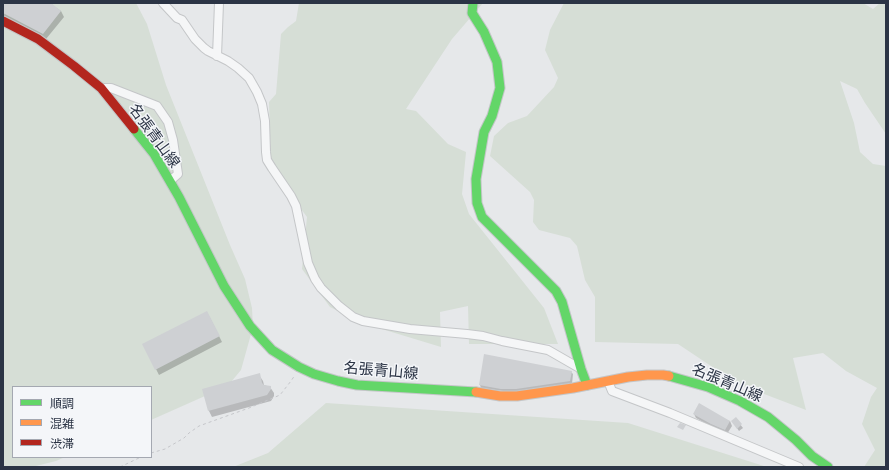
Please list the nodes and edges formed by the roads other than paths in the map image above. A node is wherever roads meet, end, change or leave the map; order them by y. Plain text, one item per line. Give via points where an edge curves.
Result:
1 (163, 3) edge
2 (220, 3) edge
3 (473, 3) edge
4 (3, 21) edge
5 (217, 56) junction
6 (101, 88) junction
7 (170, 181) junction
8 (581, 369) junction
9 (608, 381) junction
10 (586, 385) junction
11 (799, 467) edge
12 (828, 467) edge

1 - 5 street via 182,20 204,48
2 - 5 street
3 - 8 main road via 472,13 484,32 497,62 500,88 492,116 484,132 476,179 477,203 482,217 556,291 562,302
4 - 6 main road, 名張青山線 via 38,39
5 - 8 street via 238,68 249,78 257,92 266,121 267,160 296,206 308,263 315,279 339,306 353,317 364,321 410,330 483,336 548,350
6 - 7 main road, 名張青山線 via 154,154
6 - 7 street via 111,88 157,106 168,122 173,140 178,174
7 - 10 main road, 名張青山線 via 224,286 250,326 272,350 299,367 314,374 357,385 470,391 500,396 517,396
8 - 10 main road
9 - 10 main road, 名張青山線
9 - 11 street via 612,391
9 - 12 main road, 名張青山線 via 662,375 708,387 740,401 768,418

